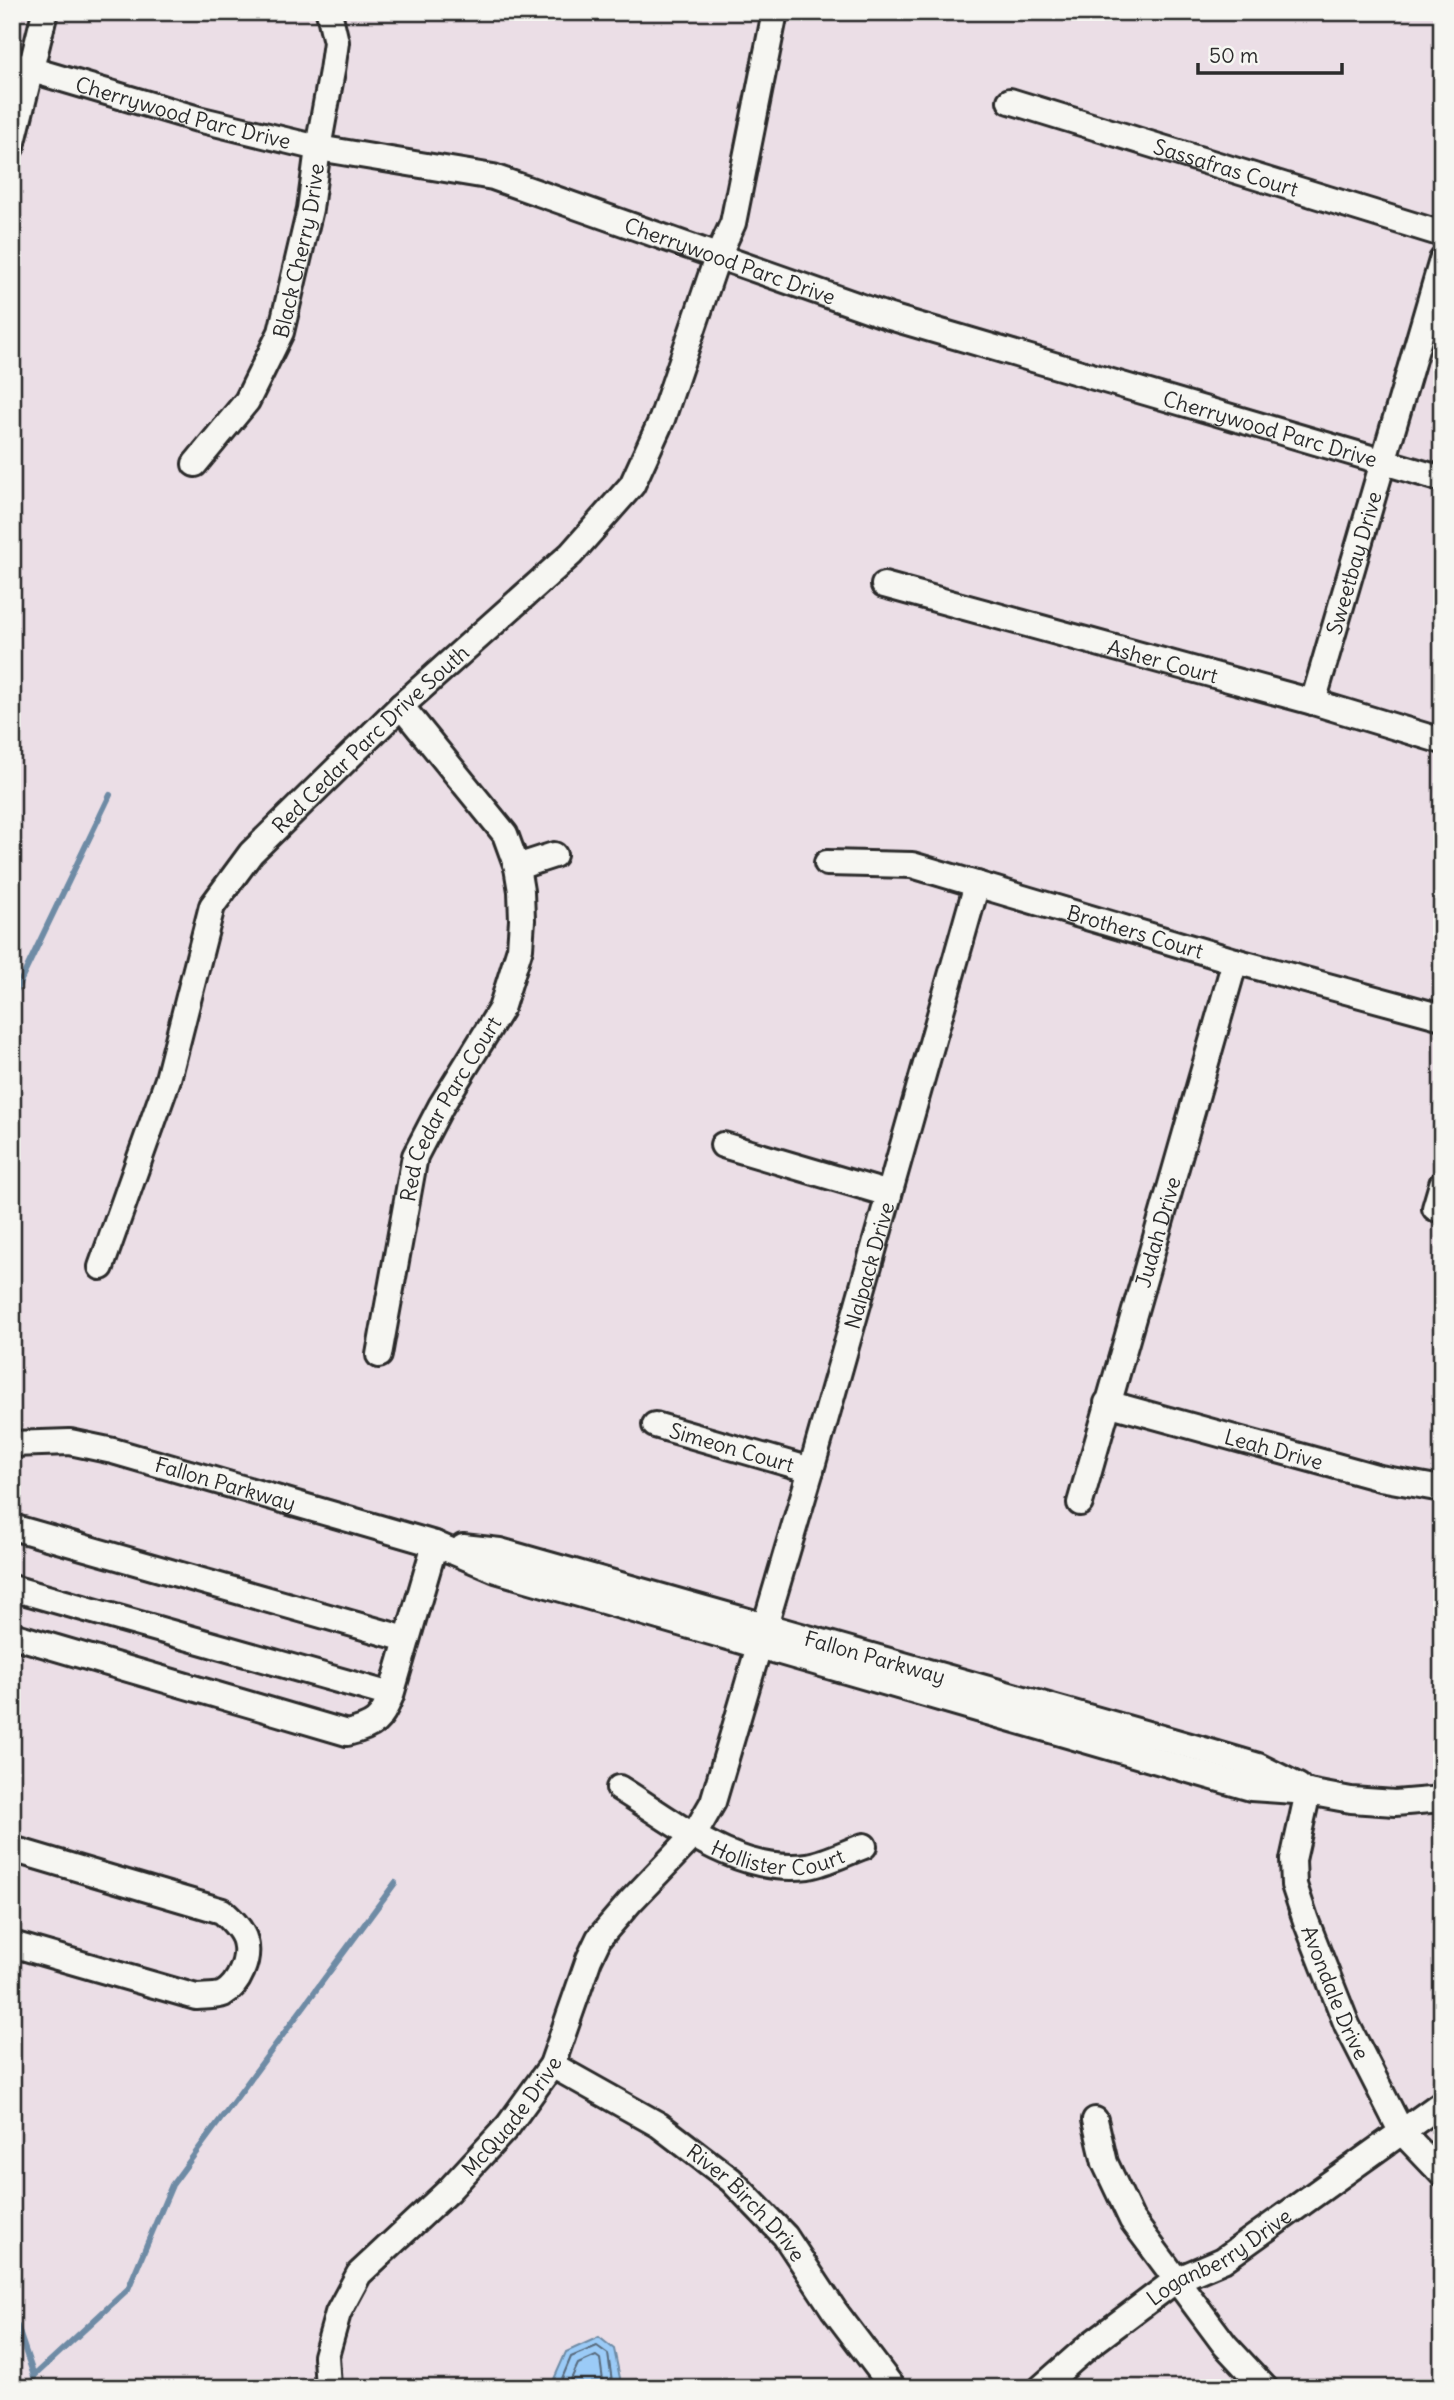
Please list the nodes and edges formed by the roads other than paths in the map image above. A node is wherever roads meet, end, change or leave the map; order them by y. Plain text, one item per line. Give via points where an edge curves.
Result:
1 (45, 12) edge
2 (329, 12) edge
3 (775, 12) edge
4 (22, 66) edge
5 (1010, 101) dead end
6 (12, 146) edge
7 (317, 148) junction
8 (1442, 234) edge
9 (717, 257) junction
10 (1442, 260) edge
11 (1382, 462) junction
12 (195, 464) dead end
13 (1442, 479) edge
14 (884, 585) dead end
15 (1313, 702) junction
16 (401, 706) junction
17 (1442, 741) edge
18 (554, 855) dead end
19 (827, 863) dead end
20 (517, 867) junction
21 (977, 884) junction
22 (1236, 961) junction
23 (1442, 1017) edge
24 (723, 1145) dead end
25 (1442, 1184) edge
26 (889, 1194) junction
27 (1435, 1208) dead end
28 (101, 1267) dead end
29 (379, 1355) dead end
30 (1107, 1403) junction
31 (655, 1425) dead end
32 (12, 1444) edge
33 (811, 1470) junction
34 (1442, 1489) edge
35 (1080, 1503) dead end
36 (12, 1527) edge
37 (435, 1544) junction
38 (12, 1588) edge
39 (12, 1635) edge
40 (762, 1636) junction
41 (406, 1639) junction
42 (391, 1695) junction
43 (619, 1788) dead end
44 (1308, 1791) junction
45 (1442, 1799) edge
46 (694, 1835) junction
47 (864, 1846) dead end
48 (12, 1849) edge
49 (12, 1944) edge
50 (552, 2065) junction
51 (1442, 2103) edge
52 (1095, 2120) dead end
53 (1401, 2130) junction
54 (1442, 2174) edge
55 (1175, 2280) junction
56 (328, 2388) edge
57 (893, 2388) edge
58 (1041, 2388) edge
59 (1265, 2388) edge

1 - 4 street
2 - 7 street, Black Cherry Drive via 336,42
3 - 9 street, Red Cedar Parc Drive South via 733,223
4 - 6 street
4 - 7 street, Cherrywood Parc Drive via 198,119
5 - 8 street, Sassafras Court
7 - 9 street, Cherrywood Parc Drive via 493,177
7 - 12 street, Black Cherry Drive via 310,209 282,332 247,401
9 - 11 street, Cherrywood Parc Drive via 890,317
9 - 16 street, Red Cedar Parc Drive South via 662,419 632,485 571,554
10 - 11 street, Sweetbay Drive
11 - 13 street, Cherrywood Parc Drive
11 - 15 street, Sweetbay Drive
14 - 15 street, Asher Court
15 - 17 street, Asher Court
16 - 20 street, Red Cedar Parc Court via 505,834
16 - 28 street, Red Cedar Parc Drive South via 251,853 212,906 168,1079
18 - 20 street
19 - 21 street, Brothers Court via 912,865
20 - 29 street, Red Cedar Parc Court via 522,891 520,948 501,1009 415,1156
21 - 22 street, Brothers Court
21 - 26 street, Nalpack Drive
22 - 23 street, Brothers Court
22 - 30 street, Judah Drive
24 - 26 street
25 - 27 street
26 - 33 street, Nalpack Drive
30 - 34 street, Leah Drive via 1380,1478
30 - 35 street, Judah Drive
31 - 33 street, Simeon Court
32 - 37 street, Fallon Parkway via 70,1442 113,1451
33 - 40 street, Nalpack Drive
36 - 41 street
37 - 40 street, Fallon Parkway via 500,1551
37 - 41 street
38 - 42 street
39 - 42 street via 347,1733 369,1728 384,1714
40 - 44 street, Fallon Parkway via 1258,1766
40 - 46 street, McQuade Drive via 713,1802
41 - 42 street
43 - 46 street
44 - 45 street, Fallon Parkway via 1395,1803
44 - 53 street, Avondale Drive via 1293,1860 1294,1885 1347,2025
46 - 47 street, Hollister Court via 726,1854 766,1865 809,1866
46 - 50 street, McQuade Drive via 599,1938
48 - 49 street via 222,1911 245,1941 244,1963 236,1983 221,1995 196,1997
50 - 56 street, McQuade Drive via 509,2126 359,2274 338,2313 326,2356
50 - 57 street, River Birch Drive via 659,2125 731,2180 785,2236
51 - 53 street, Loganberry Drive
52 - 55 street via 1105,2163 1132,2220
53 - 54 street, Avondale Drive
53 - 55 street, Loganberry Drive via 1223,2260
55 - 58 street, Loganberry Drive
55 - 59 street

